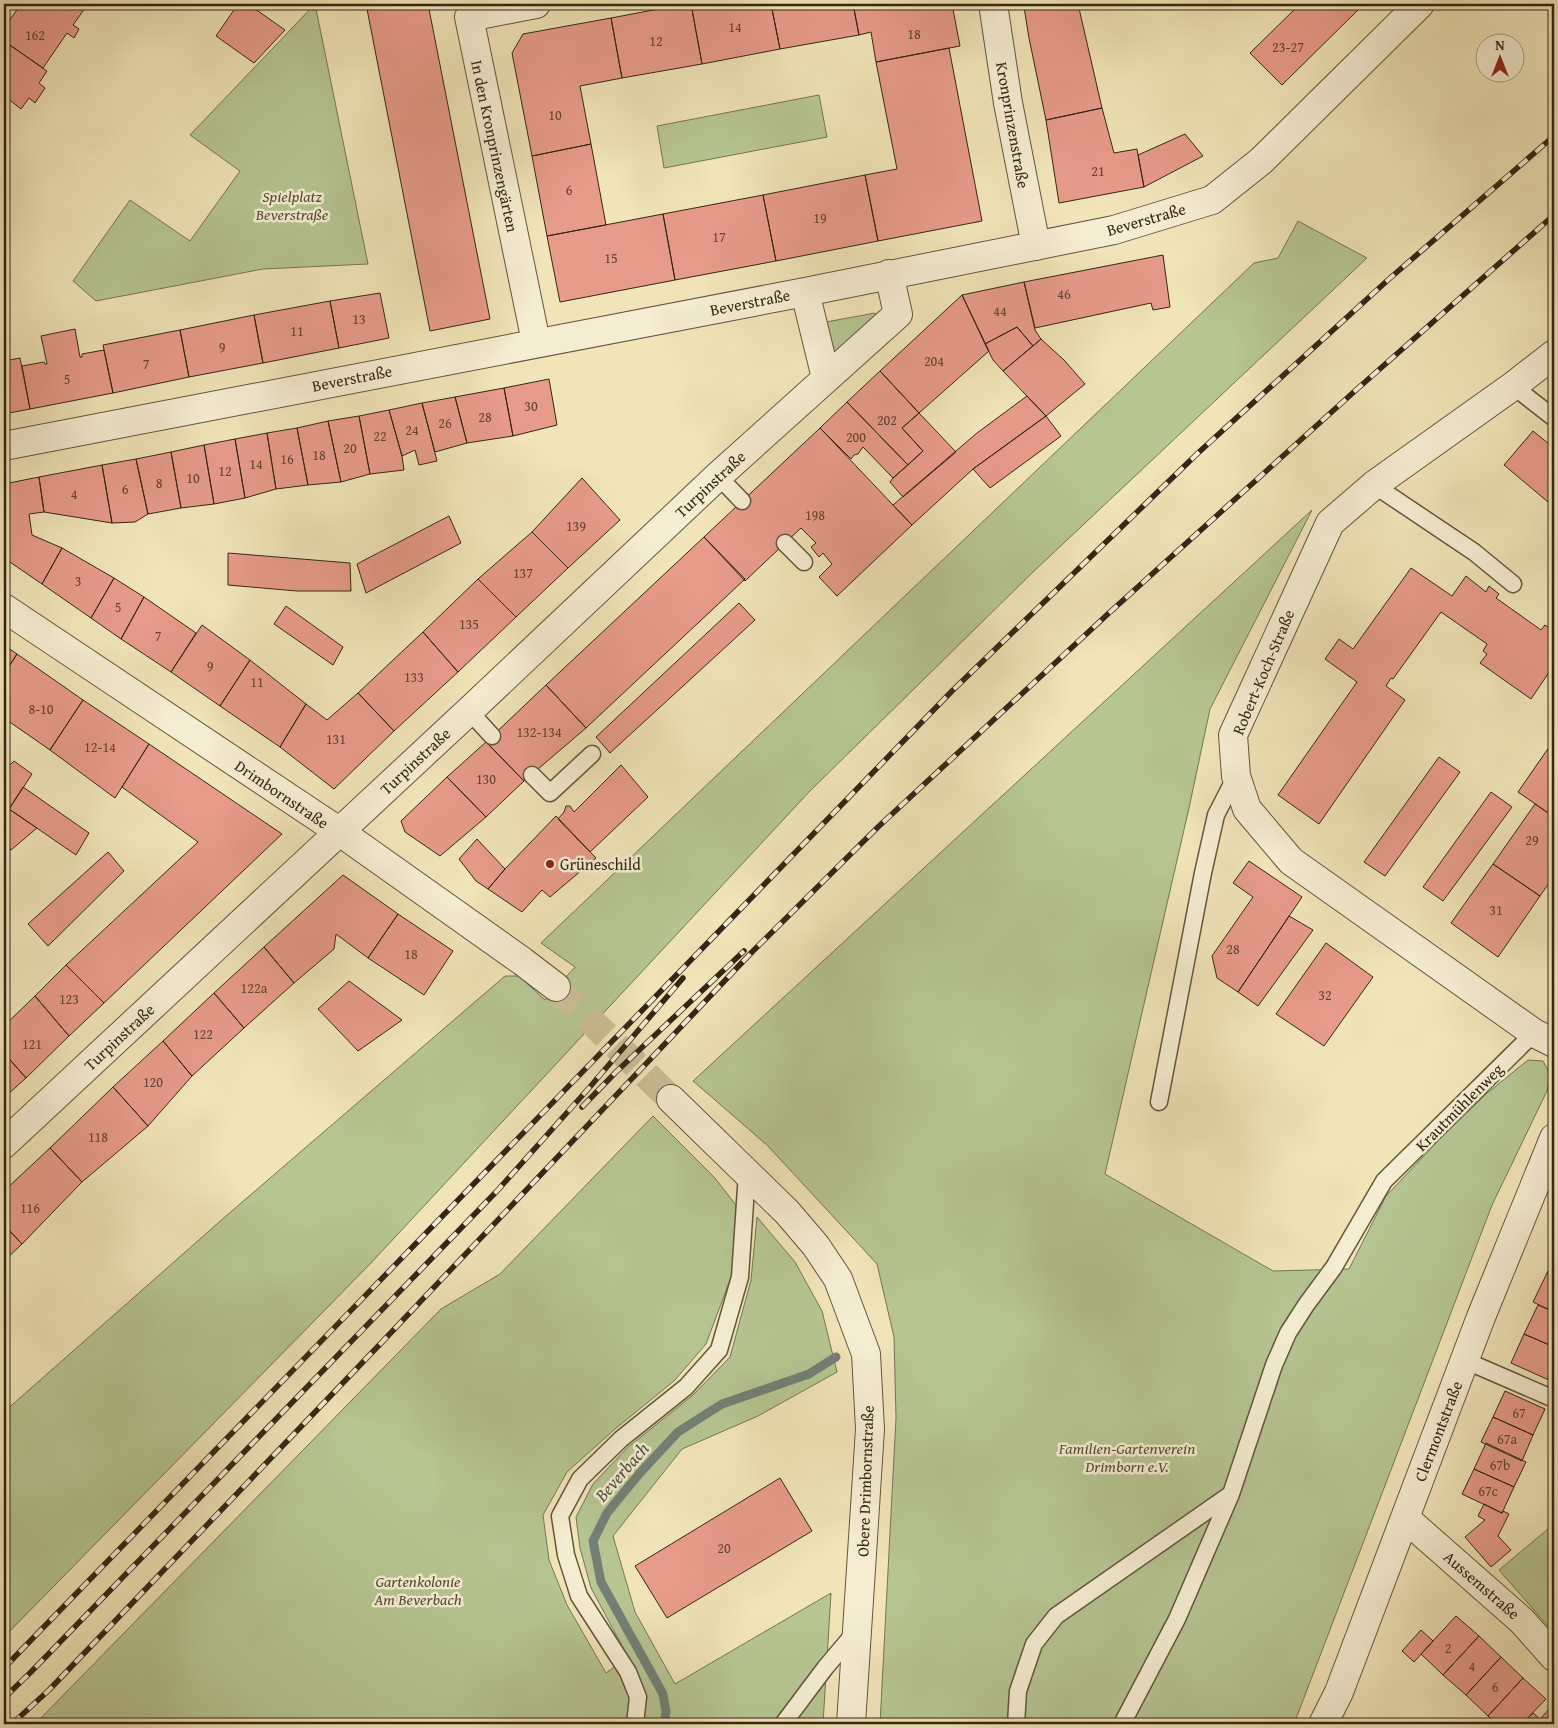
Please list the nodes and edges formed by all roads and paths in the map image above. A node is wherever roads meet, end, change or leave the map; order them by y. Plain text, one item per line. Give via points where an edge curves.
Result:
1 (536, 4) edge
2 (993, 4) edge
3 (1420, 4) edge
4 (1036, 246) junction
5 (889, 274) junction
6 (805, 292) junction
7 (536, 342) junction
8 (1554, 354) edge
9 (826, 378) junction
10 (1513, 386) junction
11 (1554, 418) edge
12 (4, 446) edge
13 (718, 476) junction
14 (1374, 485) junction
15 (742, 501) dead end
16 (785, 543) dead end
17 (804, 562) dead end
18 (1513, 584) dead end
19 (4, 608) edge
20 (469, 711) junction
21 (492, 736) dead end
22 (592, 754) dead end
23 (532, 775) dead end
24 (1236, 776) junction
25 (340, 832) junction
26 (556, 987) tunnel mouth
27 (1544, 1038) edge
28 (671, 1099) tunnel mouth
29 (1159, 1102) dead end
30 (1554, 1138) edge
31 (4, 1144) edge
32 (747, 1173) junction
33 (1547, 1173) edge
34 (1464, 1360) junction
35 (1554, 1399) edge
36 (1231, 1494) junction
37 (1405, 1518) junction
38 (858, 1629) junction
39 (1554, 1657) edge
40 (635, 1724) edge
41 (783, 1724) edge
42 (851, 1724) edge
43 (1016, 1724) edge
44 (1122, 1724) edge
45 (1323, 1724) edge

1 - 7 street, In den Kronprinzengärten via 469,16
2 - 4 street, Kronprinzenstraße via 1008,104
3 - 4 street, Beverstraße via 1261,161 1212,200 1114,230
4 - 5 street, Beverstraße
5 - 6 street, Beverstraße
5 - 9 street, Turpinstraße via 898,314
6 - 7 street, Beverstraße
6 - 9 street
7 - 12 street, Beverstraße
8 - 10 street, Robert-Koch-Straße
9 - 13 street, Turpinstraße
10 - 11 lane
10 - 14 street, Robert-Koch-Straße
13 - 15 lane
13 - 20 street, Turpinstraße
14 - 18 lane via 1474,552
14 - 24 street, Robert-Koch-Straße via 1330,523 1233,735
16 - 17 lane
19 - 25 street, Drimbornstraße
20 - 21 lane
20 - 25 street, Turpinstraße
22 - 23 lane via 550,793
24 - 27 street, Robert-Koch-Straße via 1247,809 1291,862
24 - 29 lane via 1216,816
25 - 26 street, Drimbornstraße
25 - 31 street, Turpinstraße
27 - 36 lane, Krautmühlenweg via 1384,1181 1334,1267 1288,1333 1274,1365
28 - 32 street, Obere Drimbornstraße
30 - 33 street, Clermontstraße
32 - 38 street, Obere Drimbornstraße via 798,1225 838,1279 866,1354 870,1429
32 - 40 lane via 740,1276 719,1350 686,1387 621,1439 580,1479 560,1516 566,1555 579,1596 628,1672 638,1697
33 - 34 street, Clermontstraße
34 - 35 lane
34 - 37 street, Clermontstraße
36 - 43 lane via 1056,1616 1034,1644 1018,1691
36 - 44 lane, Krautmühlenweg via 1177,1620
37 - 39 street, Aussemstraße via 1522,1620
37 - 45 street, Clermontstraße via 1339,1692
38 - 41 lane
38 - 42 street, Obere Drimbornstraße

